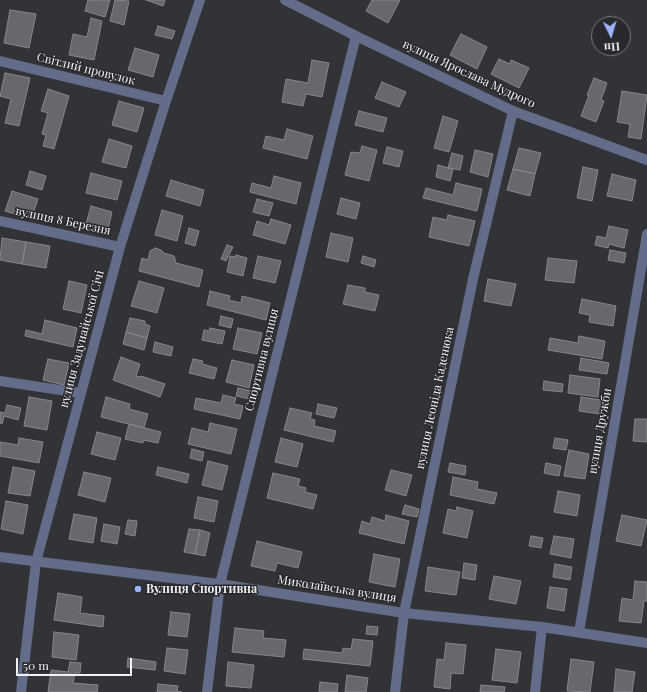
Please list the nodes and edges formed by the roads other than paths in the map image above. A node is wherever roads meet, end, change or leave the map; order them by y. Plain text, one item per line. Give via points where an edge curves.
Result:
1 (200, 0) edge
2 (285, 0) edge
3 (356, 36) junction
4 (0, 61) edge
5 (166, 101) junction
6 (513, 111) junction
7 (647, 160) edge
8 (0, 221) edge
9 (647, 234) edge
10 (120, 247) junction
11 (0, 381) edge
12 (80, 393) junction
13 (0, 556) edge
14 (36, 562) junction
15 (220, 584) junction
16 (404, 613) junction
17 (542, 627) junction
18 (579, 632) junction
19 (647, 642) edge
20 (21, 692) edge
21 (208, 692) edge
22 (395, 692) edge
23 (535, 692) edge

1 - 5 street, вулиця Задунайської Січі
2 - 3 street, вулиця Ярослава Мудрого
3 - 6 street, вулиця Ярослава Мудрого
3 - 15 street, Спортивна вулиця
4 - 5 street, Світлий провулок
5 - 10 street, вулиця Задунайської Січі
6 - 7 street, вулиця Ярослава Мудрого
6 - 16 street, вулиця Леоніда Каденюка via 473,279
8 - 10 street, вулиця 8 Березня
9 - 18 street, вулиця Дружби
10 - 12 street, вулиця Задунайської Січі
11 - 12 street
12 - 14 street, вулиця Задунайської Січі
13 - 14 street, Миколаївська вулиця
14 - 15 street, Миколаївська вулиця
14 - 20 street, вулиця Задунайської Січі
15 - 16 street, Миколаївська вулиця
15 - 21 street, Спортивна вулиця
16 - 17 street, Миколаївська вулиця
16 - 22 street, вулиця Леоніда Каденюка
17 - 18 street, Миколаївська вулиця
17 - 23 street
18 - 19 street, Миколаївська вулиця

